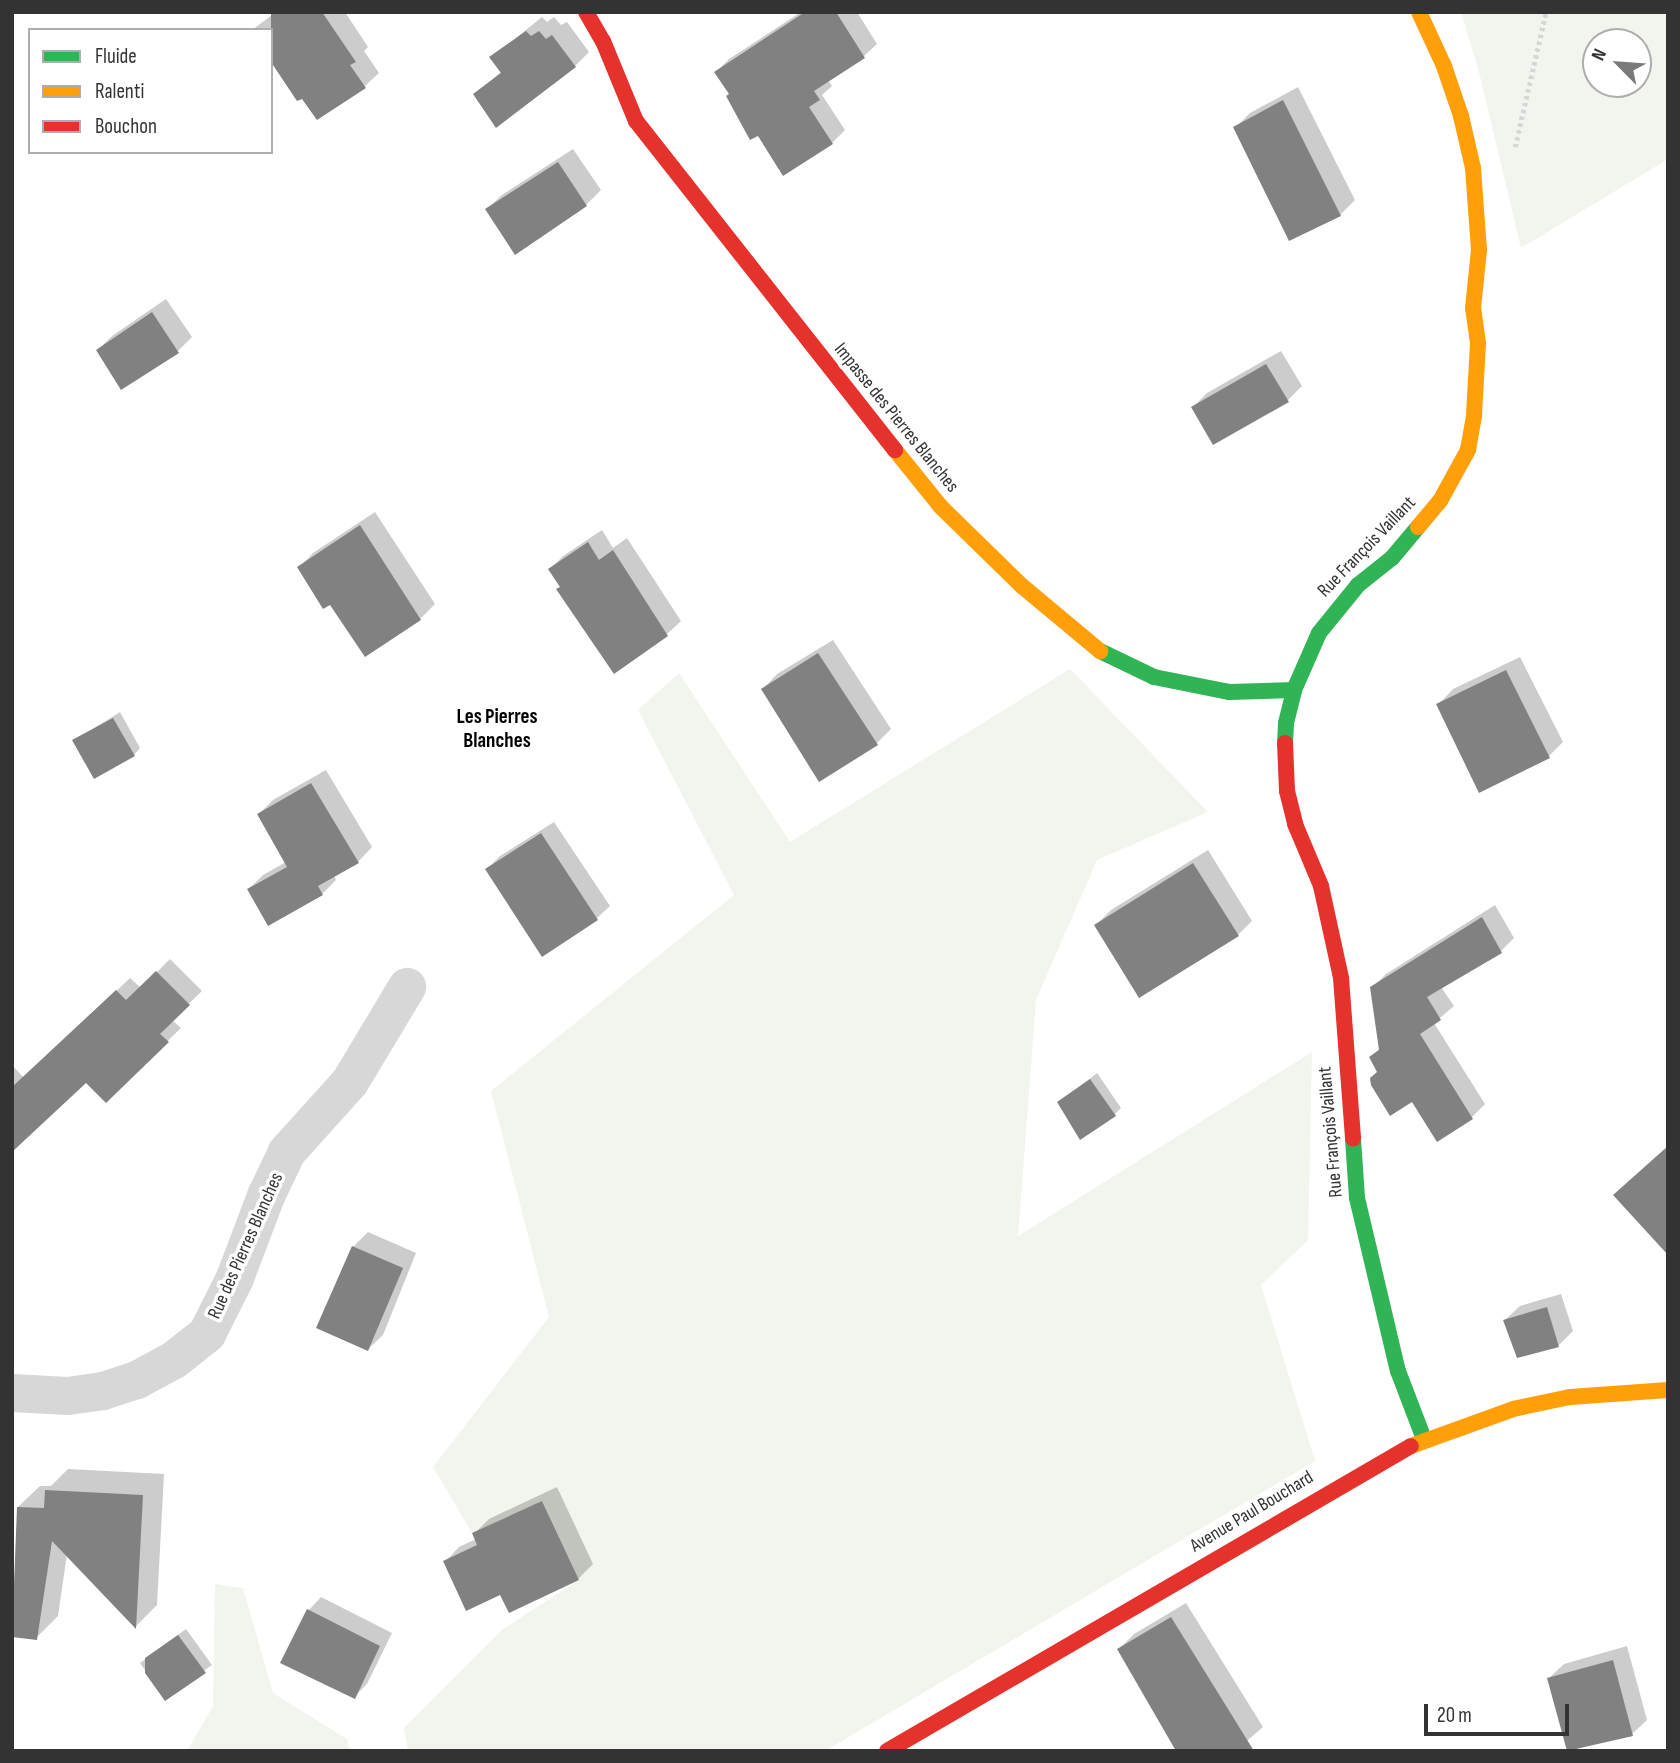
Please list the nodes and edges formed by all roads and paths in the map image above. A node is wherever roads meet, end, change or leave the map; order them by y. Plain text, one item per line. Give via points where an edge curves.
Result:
1 (586, 12) edge
2 (1419, 12) edge
3 (1546, 12) edge
4 (1478, 209) junction
5 (1294, 690) junction
6 (407, 988) dead end
7 (1668, 1390) edge
8 (12, 1393) edge
9 (1424, 1439) junction
10 (887, 1751) edge

1 - 5 street, Impasse des Pierres Blanches via 636,121 941,508 1021,586 1097,649 1154,677 1229,692
2 - 4 street, Rue François Vaillant via 1461,116
3 - 4 path via 1518,141
4 - 5 street, Rue François Vaillant via 1473,308 1477,381 1468,450 1456,476 1422,524 1331,616 1314,642
5 - 9 street, Rue François Vaillant via 1286,723 1287,791 1294,824 1321,886 1341,978 1356,1198 1398,1371
6 - 8 street, Rue des Pierres Blanches via 350,1082 287,1152 207,1334 174,1360 137,1380 103,1391 68,1396
7 - 9 street, Avenue Paul Bouchard via 1570,1397 1513,1409
9 - 10 street, Avenue Paul Bouchard

